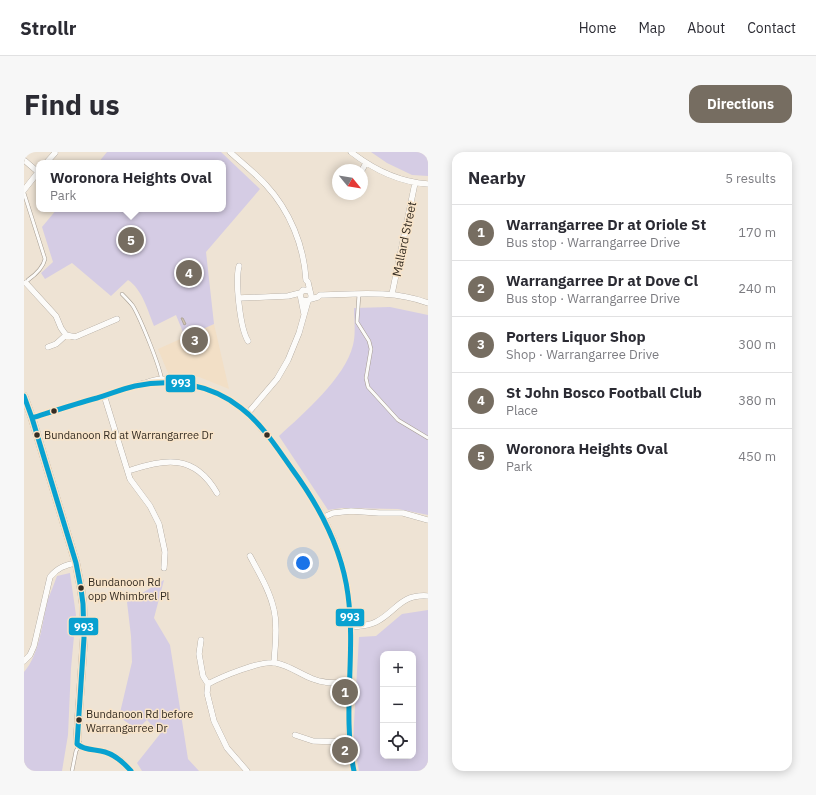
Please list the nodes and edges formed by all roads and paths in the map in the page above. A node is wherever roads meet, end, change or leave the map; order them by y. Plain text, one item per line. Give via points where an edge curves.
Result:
1 (230, 152) edge
2 (351, 152) edge
3 (55, 153) dead end
4 (24, 160) edge
5 (49, 160) edge
6 (366, 163) joint
7 (36, 170) edge
8 (36, 176) edge
9 (415, 183) junction
10 (428, 184) edge
11 (24, 190) edge
12 (24, 193) edge
13 (239, 266) dead end
14 (306, 280) junction
15 (26, 282) edge
16 (122, 294) dead end
17 (359, 294) junction
18 (392, 294) junction
19 (301, 296) junction
20 (310, 296) junction
21 (239, 298) junction
22 (428, 303) edge
23 (304, 314) junction
24 (117, 319) dead end
25 (66, 334) junction
26 (248, 341) dead end
27 (48, 347) dead end
28 (162, 381) junction
29 (104, 395) junction
30 (24, 396) edge
31 (248, 413) junction
32 (32, 418) junction
33 (428, 438) edge
34 (128, 471) junction
35 (217, 493) dead end
36 (324, 517) junction
37 (428, 520) edge
38 (250, 556) dead end
39 (76, 563) junction
40 (164, 568) dead end
41 (428, 596) edge
42 (351, 626) junction
43 (201, 640) dead end
44 (24, 661) edge
45 (274, 663) junction
46 (350, 683) junction
47 (208, 684) junction
48 (295, 735) dead end
49 (349, 742) junction
50 (79, 746) junction
51 (72, 771) edge
52 (132, 771) edge
53 (247, 771) edge
54 (354, 771) edge

1 - 14 street via 267,186 283,207 300,244
2 - 6 street
3 - 5 street
4 - 7 street
6 - 9 street via 387,175
8 - 11 street
9 - 10 street
9 - 18 street, Mallard Street
12 - 15 lane via 45,259 36,274
13 - 21 street
14 - 19 street via 303,282
14 - 20 street
15 - 25 street via 56,316
16 - 28 lane via 133,306
17 - 18 street
17 - 20 street
17 - 33 lane via 357,322 371,349 366,378 368,387 398,420
18 - 22 street
19 - 20 street
19 - 20 street via 305,290
19 - 21 street
19 - 23 street
20 - 23 street
21 - 26 street via 243,330
23 - 31 street via 288,360 274,382
24 - 25 street via 75,337
25 - 27 street via 56,344
28 - 29 street
28 - 31 street via 196,385 221,394
29 - 32 street
29 - 34 street
30 - 32 street
31 - 36 street via 270,438
32 - 39 street
34 - 35 street via 158,462 182,464 196,469 206,477
34 - 40 street via 133,484 150,506 159,524
36 - 37 street via 351,511 403,513
36 - 42 street via 343,566
38 - 45 street via 274,610
39 - 44 street via 62,566 50,577 34,646
39 - 50 street via 84,621 77,741
41 - 42 street via 408,598 375,622
42 - 46 street
43 - 47 street via 199,654 203,676
45 - 46 street via 293,668 319,681
45 - 47 street via 246,668
46 - 49 street
47 - 53 street via 207,693 217,726 228,748
48 - 49 street via 313,741
49 - 54 street
50 - 51 lane
50 - 52 street via 108,753

